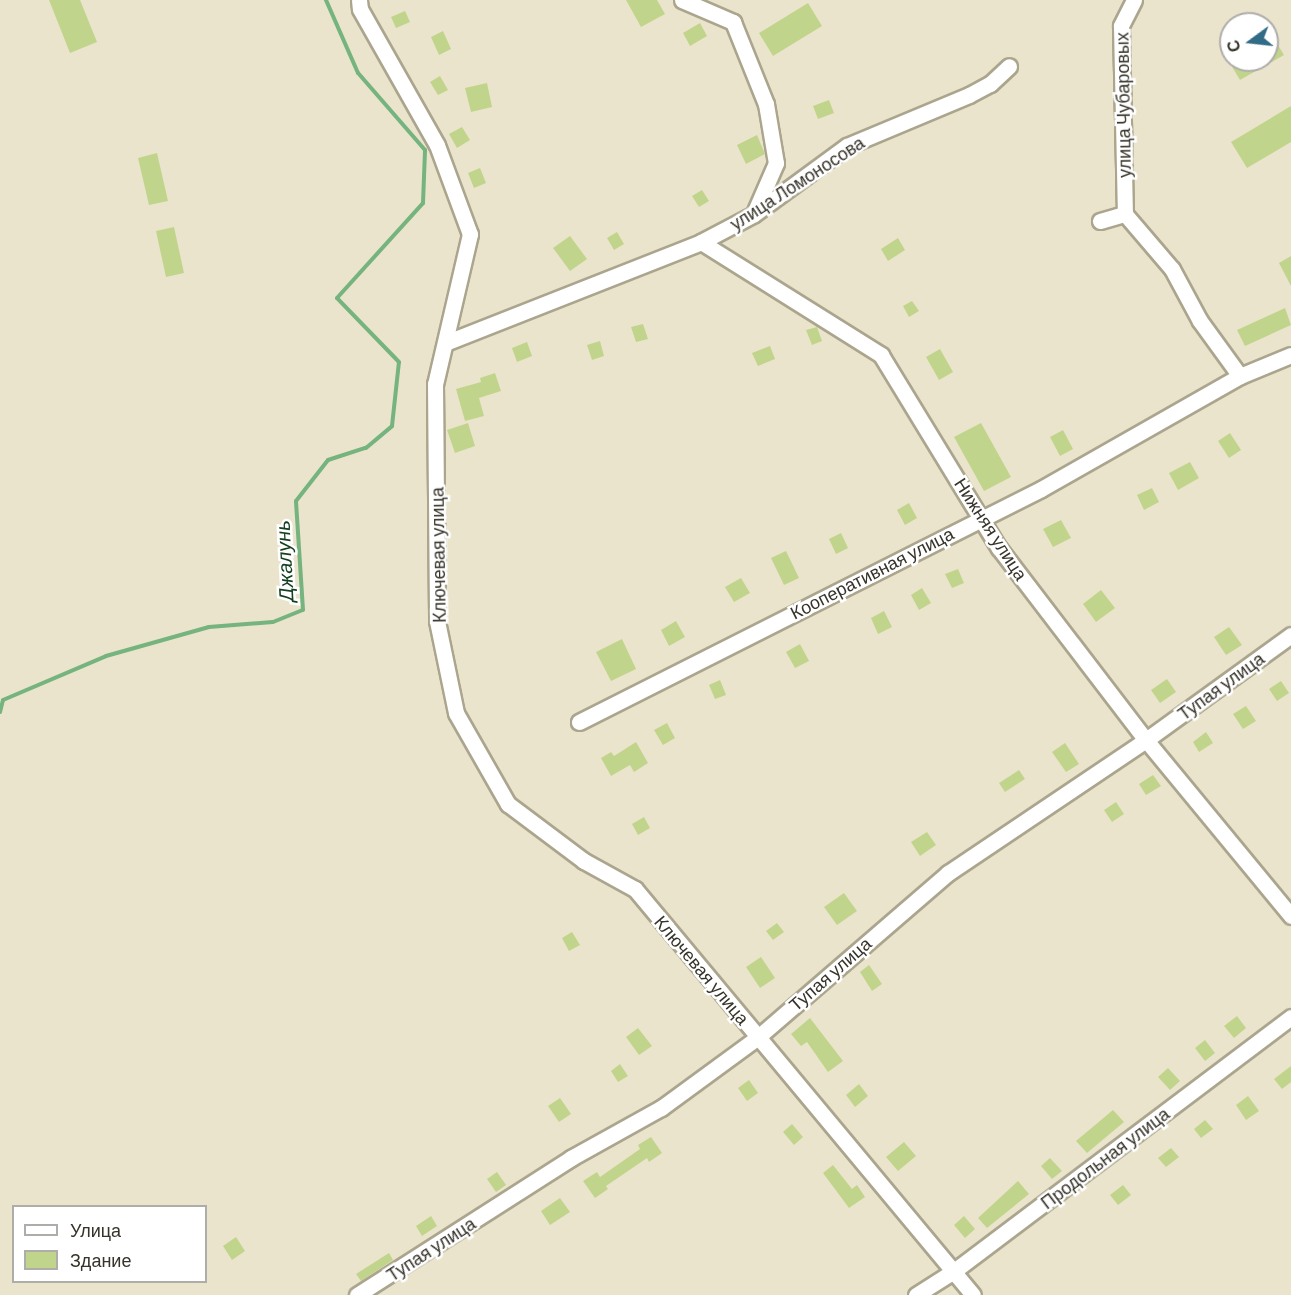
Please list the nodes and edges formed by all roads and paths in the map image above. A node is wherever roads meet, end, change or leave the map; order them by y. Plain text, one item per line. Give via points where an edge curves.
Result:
1 (359, 0) edge
2 (682, 0) edge
3 (1134, 0) edge
4 (1009, 66) dead end
5 (754, 214) junction
6 (1125, 214) junction
7 (1100, 221) dead end
8 (700, 242) junction
9 (445, 343) junction
10 (1291, 355) edge
11 (1240, 376) junction
12 (982, 517) junction
13 (1291, 635) edge
14 (579, 722) dead end
15 (1146, 740) junction
16 (1291, 916) edge
17 (1291, 1017) edge
18 (758, 1037) junction
19 (954, 1271) junction
20 (357, 1295) edge
21 (916, 1295) edge
22 (973, 1295) edge

1 - 9 street, Ключевая улица via 360,9 437,145 470,234
2 - 5 street via 733,22 766,104 776,163
3 - 6 street, улица Чубаровых via 1121,26
4 - 5 street, улица Ломоносова via 990,84 969,95 847,146
5 - 8 street, улица Ломоносова
6 - 7 street
6 - 11 street via 1172,269 1200,321
8 - 9 street, улица Ломоносова
8 - 12 street, Нижняя улица via 882,355
9 - 18 street, Ключевая улица via 435,384 437,621 456,713 508,804 584,861 635,889
10 - 11 street, Кооперативная улица
11 - 12 street, Кооперативная улица via 1041,489
12 - 14 street, Кооперативная улица
12 - 15 street, Нижняя улица via 999,548
13 - 15 street, Тупая улица
15 - 16 street, Нижняя улица
15 - 18 street, Тупая улица via 948,873
17 - 19 street, Продольная улица
18 - 19 street, Ключевая улица
18 - 20 street, Тупая улица via 661,1108 571,1158
19 - 21 street, Продольная улица
19 - 22 street, Ключевая улица

